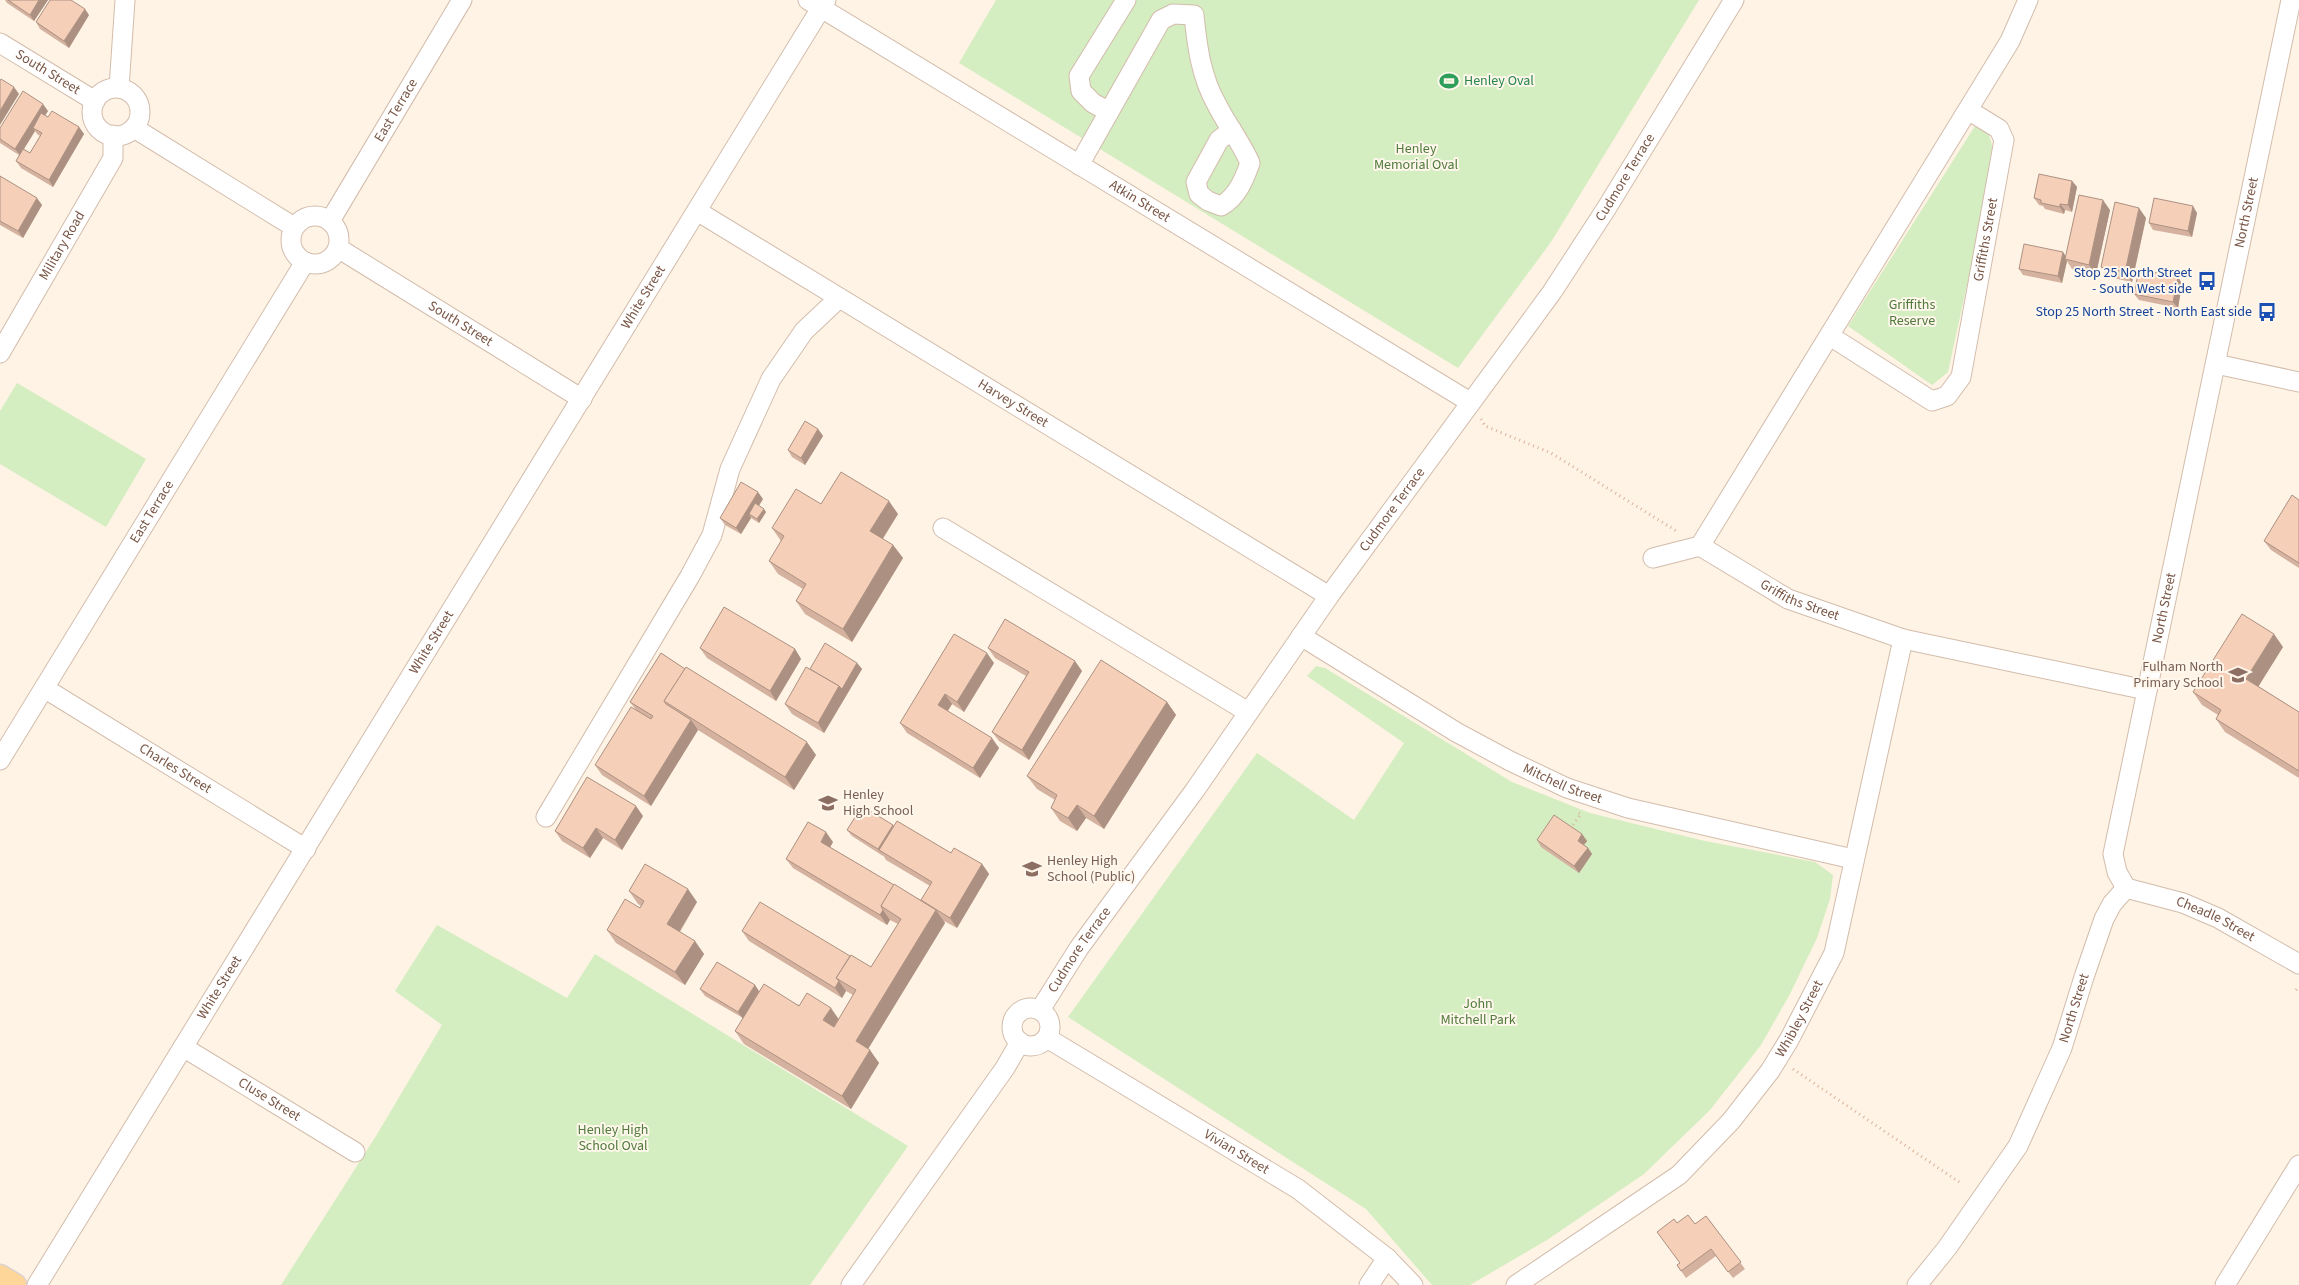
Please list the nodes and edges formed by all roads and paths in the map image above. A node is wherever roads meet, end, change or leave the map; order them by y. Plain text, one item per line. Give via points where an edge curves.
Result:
1 (125, 0) edge
2 (462, 0) edge
3 (1126, 0) edge
4 (1734, 0) edge
5 (2028, 0) edge
6 (2291, 0) edge
7 (818, 3) edge
8 (1194, 7) edge
9 (0, 43) edge
10 (119, 88) junction
11 (95, 101) junction
12 (1968, 110) junction
13 (1109, 112) junction
14 (134, 128) junction
15 (1232, 130) dead end
16 (113, 135) junction
17 (1079, 165) junction
18 (697, 211) junction
19 (330, 221) junction
20 (294, 227) junction
21 (338, 248) junction
22 (305, 262) junction
23 (839, 298) junction
24 (1830, 336) junction
25 (0, 353) edge
26 (2216, 364) junction
27 (2299, 382) edge
28 (582, 399) junction
29 (1470, 402) junction
30 (943, 528) dead end
31 (1700, 546) junction
32 (1653, 558) dead end
33 (1329, 596) junction
34 (1301, 636) junction
35 (1903, 640) junction
36 (44, 688) junction
37 (2146, 690) junction
38 (1248, 712) junction
39 (0, 760) edge
40 (1574, 810) dead end
41 (546, 817) dead end
42 (1570, 829) edge
43 (306, 849) junction
44 (1853, 859) junction
45 (2126, 888) junction
46 (2299, 964) edge
47 (2299, 986) edge
48 (2296, 990) dead end
49 (1040, 1010) junction
50 (1047, 1038) junction
51 (1020, 1042) junction
52 (182, 1047) junction
53 (1793, 1068) dead end
54 (355, 1152) dead end
55 (2299, 1165) edge
56 (1962, 1184) dead end
57 (1387, 1258) junction
58 (0, 1276) edge
59 (15, 1285) edge
60 (37, 1285) edge
61 (851, 1285) edge
62 (1369, 1285) edge
63 (1413, 1285) edge
64 (1516, 1285) edge
65 (1917, 1285) edge
66 (2225, 1285) edge

1 - 10 street
2 - 19 street, East Terrace
3 - 13 street via 1079,76 1081,91
4 - 29 street, Cudmore Terrace via 1552,292
5 - 12 street via 2010,41
6 - 26 street, North Street
7 - 17 street, Atkin Street
7 - 18 street, White Street
8 - 13 street via 1161,20
8 - 15 street via 1199,61 1216,104
9 - 11 street, South Street
10 - 11 street via 104,92
10 - 14 street via 130,93 139,106 140,114
11 - 16 street via 92,112 98,128
12 - 24 street
12 - 24 street, Griffiths Street via 1999,129 2004,140 1961,377 1948,396 1932,401
13 - 17 street
14 - 16 street via 127,133
14 - 20 street
16 - 25 street, Military Road via 114,158
17 - 29 street, Atkin Street
18 - 23 street, Harvey Street
18 - 28 street, White Street
19 - 20 street via 317,215 310,216
19 - 21 street via 338,233
20 - 22 street via 290,243 293,251
21 - 22 street via 328,261 320,264
21 - 28 street, South Street
22 - 36 street, East Terrace
23 - 33 street, Harvey Street
23 - 41 street via 804,331 771,379 730,469 712,535
24 - 31 street
26 - 27 street
26 - 37 street, North Street
28 - 43 street, White Street
29 - 31 path via 1485,426 1551,453
29 - 33 street, Cudmore Terrace
30 - 38 street
31 - 32 street
31 - 35 street, Griffiths Street via 1788,599
33 - 34 street, Cudmore Terrace
34 - 38 street, Cudmore Terrace
34 - 44 street, Mitchell Street via 1456,732 1567,788 1628,808
35 - 37 street, Griffiths Street
35 - 44 street, Whibley Street
36 - 39 street, East Terrace
36 - 43 street, Charles Street
37 - 45 street, North Street via 2112,854
38 - 49 street, Cudmore Terrace via 1079,948
40 - 42 path via 1581,814
43 - 52 street, White Street
44 - 64 street, Whibley Street via 1834,953 1789,1040 1732,1121 1679,1174
45 - 46 street, Cheadle Street via 2183,903 2218,918
45 - 65 street, North Street via 2104,919 2062,1048 2018,1146 1947,1248
47 - 48 path
49 - 50 street via 1048,1019
49 - 51 street via 1027,1009 1016,1017 1013,1030
50 - 51 street via 1037,1046
50 - 57 street, Vivian Street via 1298,1189
51 - 61 street via 1005,1068
52 - 54 street, Cluse Street
52 - 60 street, White Street
53 - 56 path
55 - 66 street
57 - 62 street
57 - 63 street, Vivian Street
58 - 59 main road

